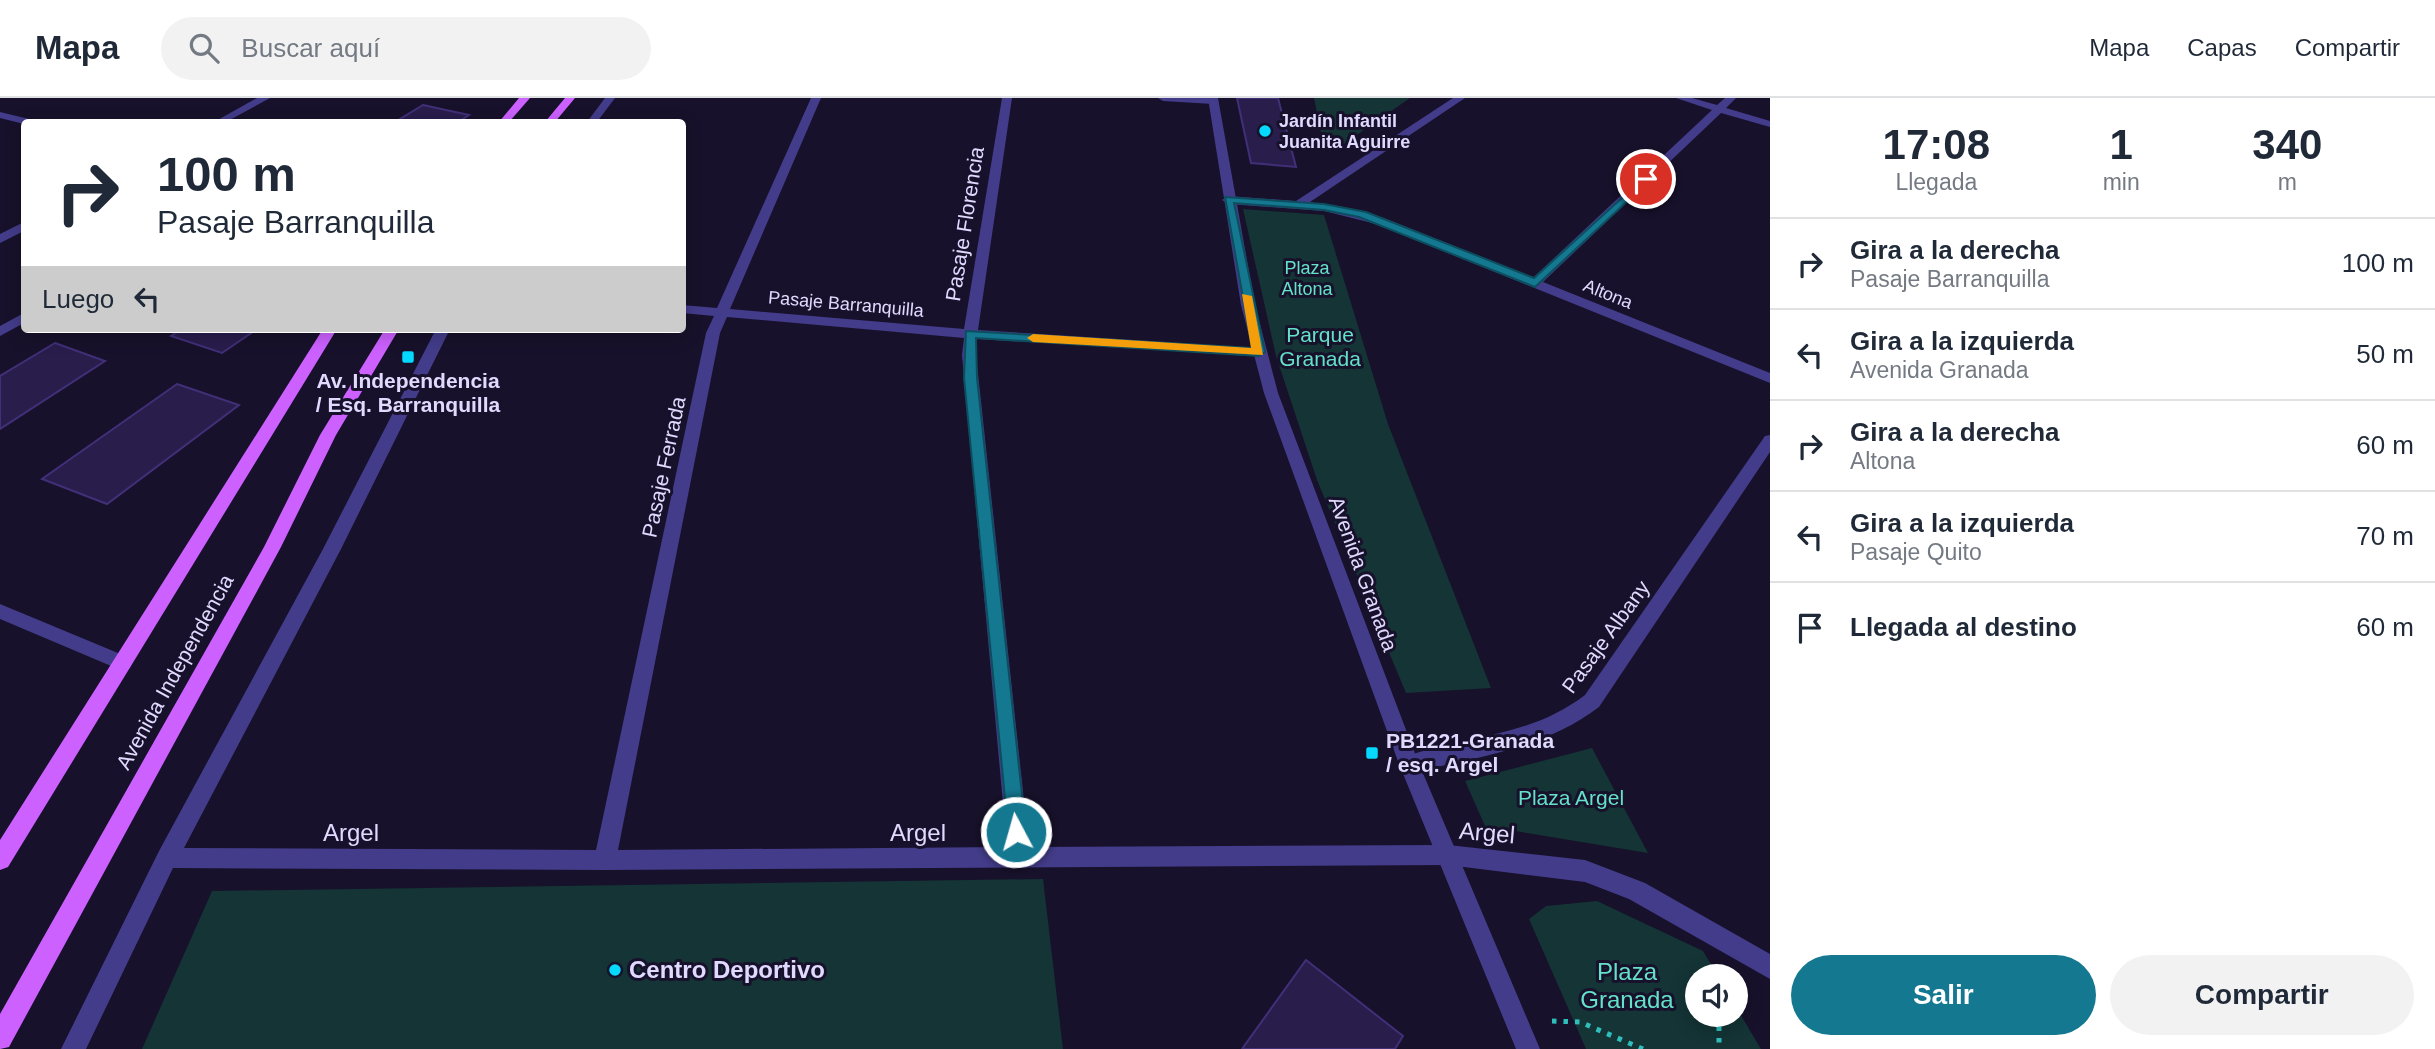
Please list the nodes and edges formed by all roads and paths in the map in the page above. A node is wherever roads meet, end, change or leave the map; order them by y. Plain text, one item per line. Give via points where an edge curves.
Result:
1 (265, 98) edge
2 (525, 98) edge
3 (570, 98) edge
4 (610, 98) edge
5 (816, 98) edge
6 (1007, 98) edge
7 (1163, 98) edge
8 (1460, 98) edge
9 (1681, 98) edge
10 (1731, 98) edge
11 (1213, 99) edge
12 (1719, 109) junction
13 (0, 115) edge
14 (225, 119) edge
15 (506, 119) edge
16 (552, 119) edge
17 (594, 119) edge
18 (21, 120) edge
19 (1770, 124) edge
20 (1228, 200) junction
21 (1298, 205) junction
22 (21, 228) edge
23 (0, 239) edge
24 (1535, 283) junction
25 (686, 309) edge
26 (720, 312) junction
27 (21, 319) edge
28 (0, 332) edge
29 (328, 333) edge
30 (390, 333) edge
31 (441, 333) edge
32 (970, 334) junction
33 (1259, 352) junction
34 (1770, 378) edge
35 (1770, 440) edge
36 (0, 611) edge
37 (123, 663) junction
38 (1409, 764) junction
39 (1448, 855) junction
40 (167, 858) junction
41 (1019, 859) junction
42 (0, 860) edge
43 (605, 860) junction
44 (1770, 967) edge
45 (1517, 1020) junction
46 (1719, 1027) edge
47 (0, 1038) edge
48 (73, 1049) edge
49 (1528, 1049) edge
50 (1643, 1049) edge
51 (1719, 1049) edge

1 - 14 street
2 - 15 main road
3 - 16 main road
4 - 17 street
5 - 26 street, Pasaje Ferrada
6 - 32 street, Pasaje Florencia
7 - 11 street
8 - 21 street
9 - 12 street
10 - 12 street
11 - 20 street, Avenida Granada
12 - 19 street
12 - 24 street
13 - 18 street
20 - 21 street, Altona
20 - 33 street, Avenida Granada
21 - 24 street, Altona via 1342,210 1380,221
22 - 23 street
24 - 34 street, Altona
25 - 26 street, Pasaje Barranquilla
26 - 32 street, Pasaje Barranquilla
26 - 43 street, Pasaje Ferrada
27 - 28 street
29 - 37 main road
30 - 47 main road, Avenida Independencia via 328,435 272,547
31 - 40 street
32 - 33 street, Pasaje Barranquilla
32 - 41 street, Pasaje Florencia via 971,392
33 - 38 street, Avenida Granada
35 - 38 street, Pasaje Albany via 1592,701 1551,728
36 - 37 street
37 - 42 main road
38 - 39 street, Avenida Granada
39 - 41 street, Argel
39 - 44 street, Argel via 1585,871 1637,891
39 - 45 street, Avenida Granada
40 - 43 street, Argel
40 - 48 street
41 - 43 street, Argel
45 - 49 street, Avenida Granada
45 - 50 path via 1580,1022
46 - 51 path

